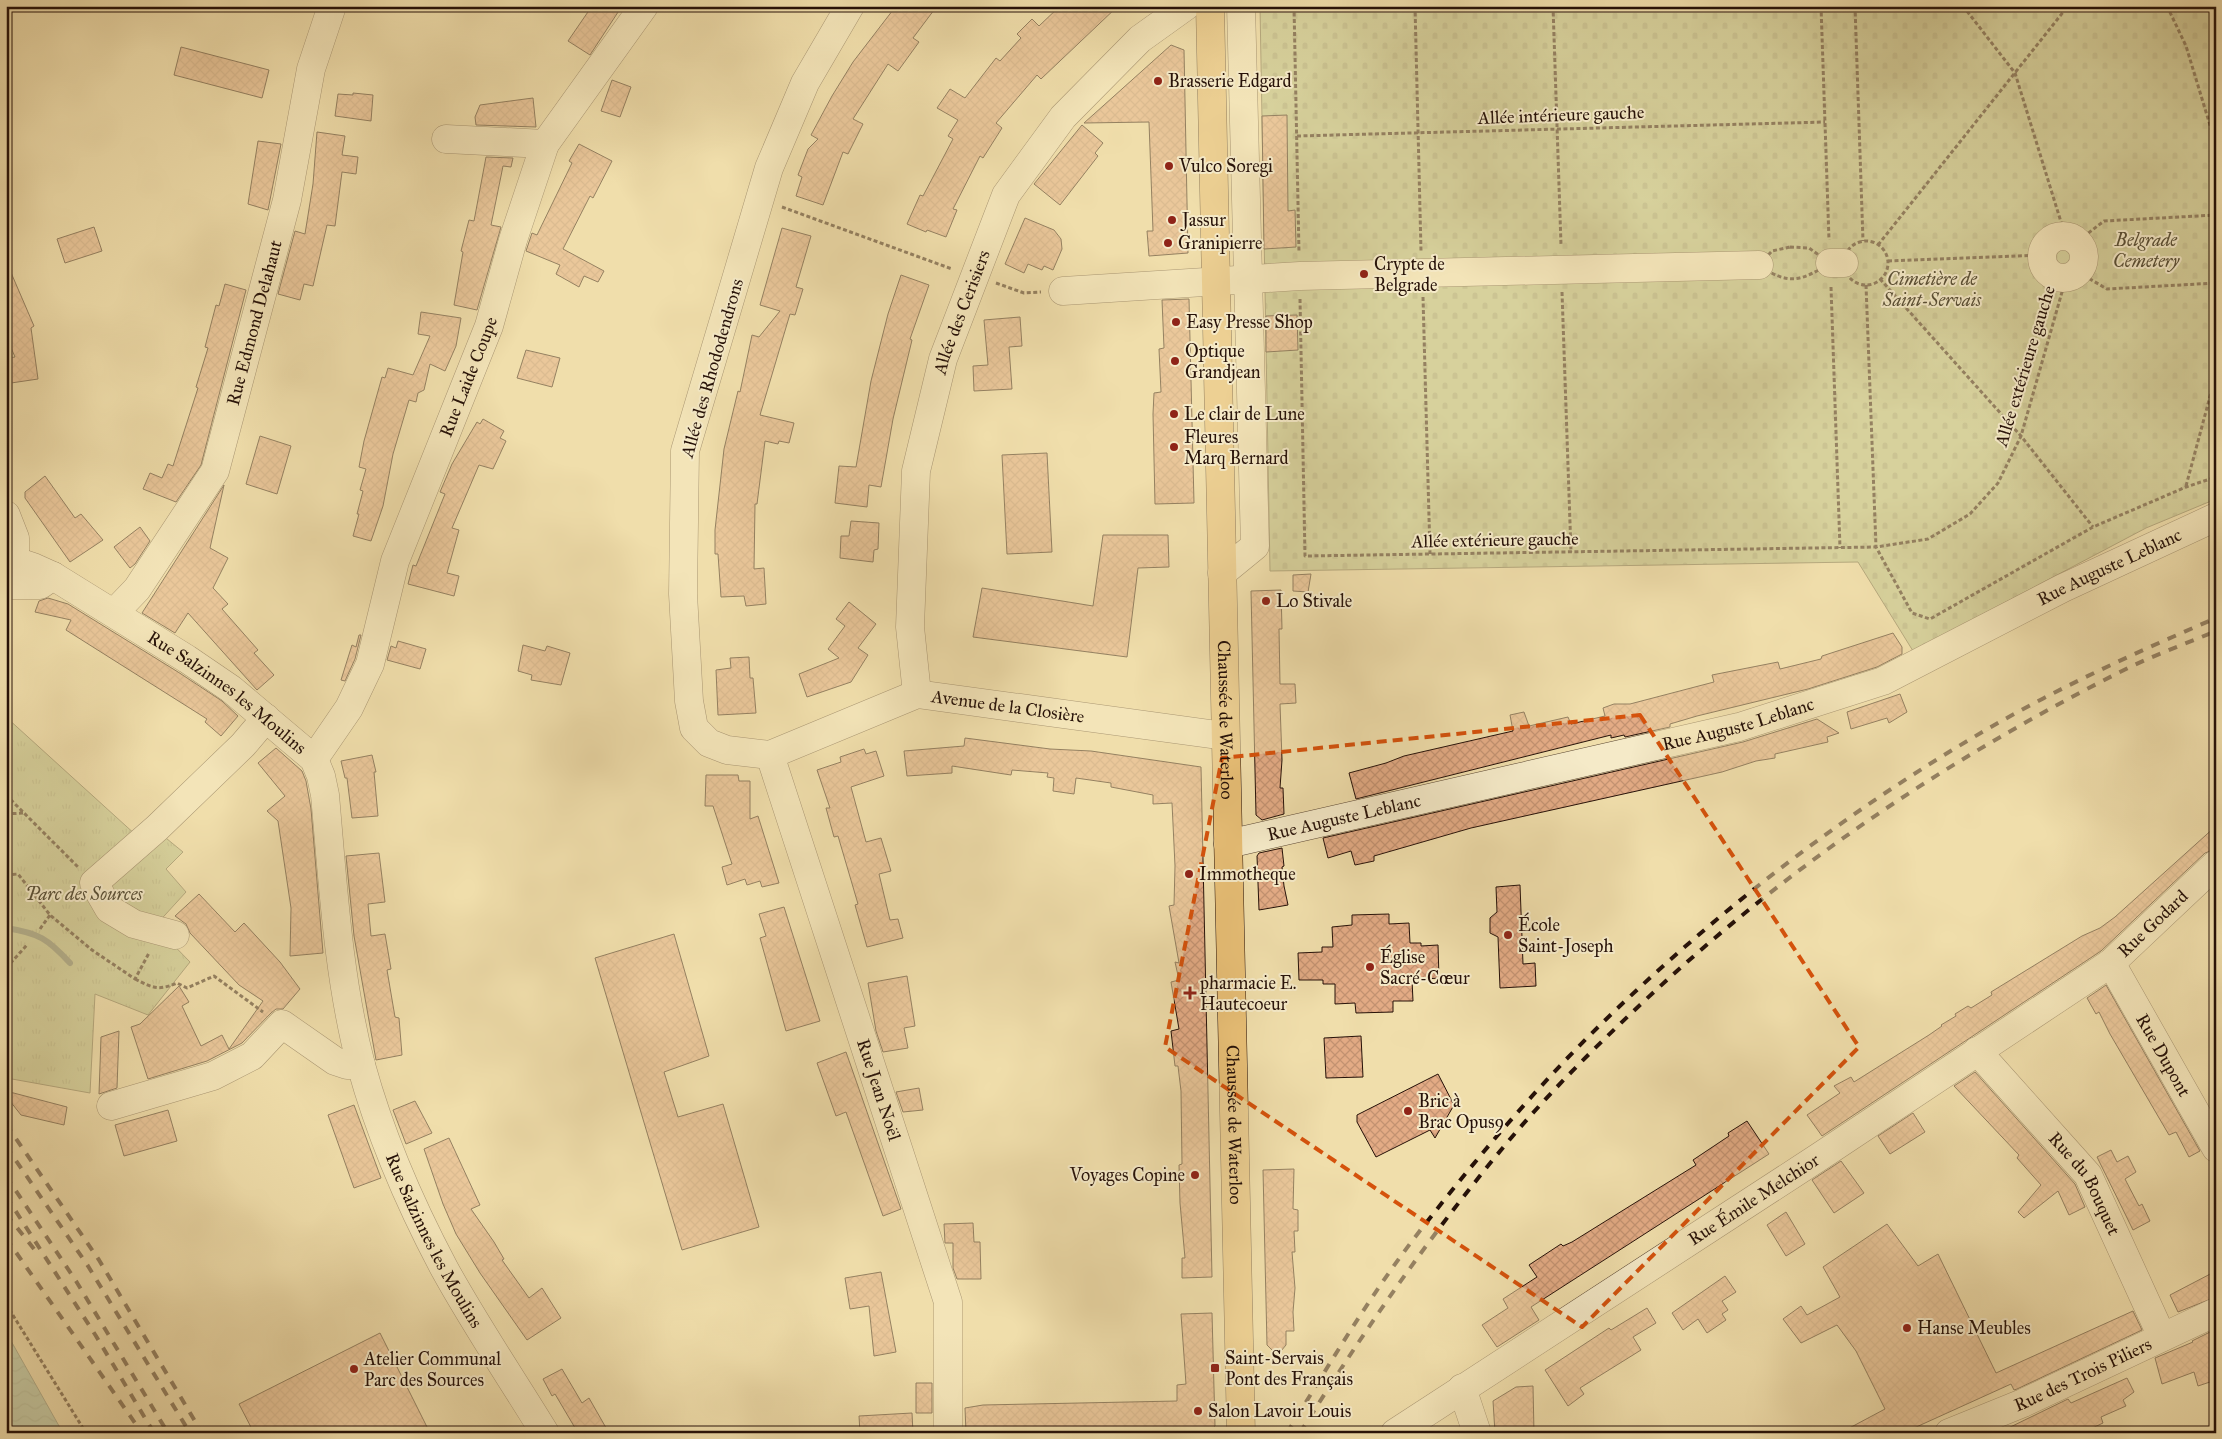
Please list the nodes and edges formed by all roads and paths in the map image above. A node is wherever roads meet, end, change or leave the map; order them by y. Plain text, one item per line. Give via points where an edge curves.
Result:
1 (332, 6) edge
2 (644, 6) edge
3 (850, 6) edge
4 (1186, 6) edge
5 (1210, 6) edge
6 (1241, 6) edge
7 (1294, 6) edge
8 (1855, 6) edge
9 (1963, 6) edge
10 (2068, 6) edge
11 (2167, 6) edge
12 (2015, 73) junction
13 (1825, 122) dead end
14 (1297, 136) junction
15 (446, 139) dead end
16 (545, 144) junction
17 (2216, 145) edge
18 (760, 199) junction
19 (2216, 215) edge
20 (2072, 238) junction
21 (1863, 241) dead end
22 (1878, 245) dead end
23 (2041, 255) junction
24 (1888, 261) dead end
25 (1759, 265) junction
26 (2072, 275) junction
27 (1300, 276) junction
28 (975, 277) junction
29 (1249, 278) junction
30 (1880, 279) dead end
31 (1216, 280) junction
32 (2216, 283) edge
33 (1866, 285) dead end
34 (1063, 291) joint
35 (2216, 374) edge
36 (2021, 436) junction
37 (2216, 477) edge
38 (2186, 487) junction
39 (6, 515) edge
40 (2216, 517) edge
41 (2093, 527) junction
42 (1876, 547) junction
43 (9, 568) edge
44 (1222, 573) junction
45 (114, 613) junction
46 (917, 694) junction
47 (266, 718) junction
48 (1225, 736) junction
49 (770, 755) junction
50 (314, 759) junction
51 (6, 795) edge
52 (24, 812) junction
53 (6, 814) edge
54 (1228, 844) junction
55 (2214, 868) edge
56 (6, 876) edge
57 (94, 883) junction
58 (50, 915) junction
59 (40, 928) dead end
60 (167, 933) joint
61 (27, 945) dead end
62 (2111, 963) junction
63 (6, 968) edge
64 (135, 979) junction
65 (282, 1024) junction
66 (1977, 1051) junction
67 (361, 1064) junction
68 (112, 1106) dead end
69 (2216, 1148) edge
70 (6, 1304) edge
71 (2216, 1312) edge
72 (2162, 1337) junction
73 (1462, 1388) junction
74 (86, 1433) edge
75 (545, 1433) edge
76 (948, 1433) edge
77 (1240, 1433) edge
78 (1395, 1433) edge
79 (1477, 1433) edge
80 (1949, 1433) edge

1 - 45 street, Rue Edmond Delahaut via 311,69 287,200 215,471 136,589
2 - 16 street, Rue Laide Coupe
3 - 18 street, Allée des Rhododendrons via 805,83 769,168
4 - 28 street, Allée des Cerisiers via 1140,39 1063,116 1006,195
5 - 31 main road, Chaussée de Waterloo
6 - 29 street
7 - 14 path, Allée extérieure gauche
8 - 21 path
9 - 12 path
10 - 12 path
11 - 17 path via 2186,46
12 - 20 path
12 - 22 path
13 - 14 path, Allée intérieure gauche
14 - 27 path, Allée extérieure gauche
15 - 16 street
16 - 50 street, Rue Laide Coupe via 489,326 395,561 370,664 349,708
18 - 28 path
18 - 49 street, Allée des Rhododendrons via 685,451 683,594 688,701 694,728 709,743 728,750
19 - 20 path via 2104,221
20 - 23 street via 2048,241
20 - 26 street via 2085,257
23 - 24 path
23 - 26 street via 2048,272
25 - 25 path via 1774,276 1792,280 1810,276 1837,263 1809,248 1790,247 1772,251
25 - 27 street
26 - 32 path via 2107,289
26 - 36 path, Allée extérieure gauche
27 - 29 street
27 - 42 path, Allée extérieure gauche via 1305,556
28 - 34 path via 1024,293
28 - 46 street, Allée des Cerisiers via 943,359 916,471 910,627
29 - 31 street
29 - 44 street via 1255,546
30 - 36 path
31 - 34 street
31 - 44 main road, Chaussée de Waterloo
33 - 42 path
35 - 38 path
36 - 41 path
36 - 42 path, Allée extérieure gauche via 1998,483 1970,514 1928,539
37 - 38 path
38 - 41 path
39 - 43 street via 15,538
40 - 54 street, Rue Auguste Leblanc via 2064,588 1883,681 1739,727
41 - 42 path via 1930,619 1912,614
43 - 45 street, Rue Salzinnes les Moulins via 53,576
44 - 48 main road, Chaussée de Waterloo
45 - 47 street, Rue Salzinnes les Moulins via 231,689
46 - 48 street, Avenue de la Closière
46 - 49 street, Avenue de la Closière
47 - 50 street, Rue Salzinnes les Moulins
47 - 57 street via 243,746
48 - 54 main road, Chaussée de Waterloo
49 - 76 street, Rue Jean Noël via 948,1302
50 - 67 street, Rue Salzinnes les Moulins via 322,776 325,794 343,969
51 - 52 path
52 - 53 path
52 - 57 path
54 - 77 main road, Chaussée de Waterloo
55 - 62 street, Rue Godard
56 - 58 path via 18,874
57 - 60 street via 109,909 134,924
58 - 59 path
58 - 64 path via 92,950
60 - 64 path
61 - 63 path
62 - 66 street, Rue Émile Melchior
62 - 69 street, Rue Dupont
64 - 65 path via 152,988 163,989 177,983 187,988 214,976
65 - 67 street via 335,1061 347,1065
65 - 68 street via 252,1056 213,1076
66 - 72 street, Rue du Bouquet via 2088,1175
66 - 73 street, Rue Émile Melchior via 1820,1157
67 - 75 street, Rue Salzinnes les Moulins via 409,1197 444,1269
70 - 74 path
71 - 72 street, Rue des Trois Piliers
72 - 80 street, Rue des Trois Piliers via 2023,1403
73 - 78 street, Rue Émile Melchior
73 - 79 street

